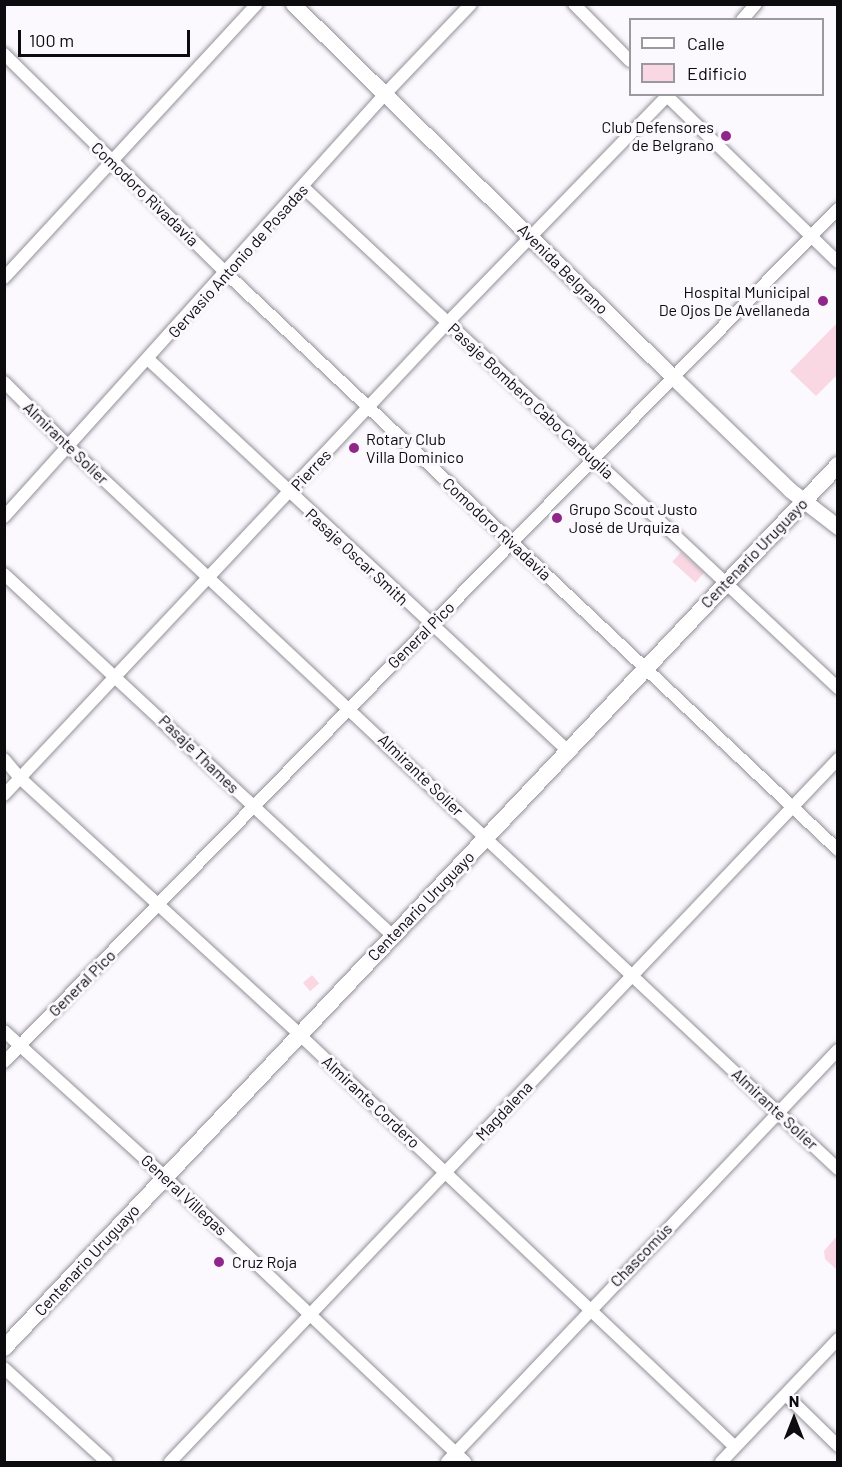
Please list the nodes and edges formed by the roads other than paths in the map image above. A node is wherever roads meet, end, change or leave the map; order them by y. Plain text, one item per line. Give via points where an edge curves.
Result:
1 (257, 4) edge
2 (292, 4) edge
3 (471, 4) edge
4 (574, 4) edge
5 (756, 4) edge
6 (744, 18) edge
7 (4, 54) edge
8 (629, 60) edge
9 (385, 94) junction
10 (666, 96) edge
11 (668, 96) edge
12 (112, 162) junction
13 (304, 188) junction
14 (837, 208) edge
15 (811, 236) junction
16 (531, 237) junction
17 (837, 262) edge
18 (226, 273) junction
19 (4, 278) edge
20 (448, 322) junction
21 (149, 360) junction
22 (673, 377) junction
23 (4, 382) edge
24 (369, 409) junction
25 (68, 446) junction
26 (594, 461) junction
27 (837, 465) edge
28 (290, 493) junction
29 (804, 500) junction
30 (4, 517) edge
31 (837, 527) edge
32 (512, 543) junction
33 (4, 574) edge
34 (207, 576) junction
35 (725, 581) junction
36 (431, 626) junction
37 (645, 669) junction
38 (115, 675) junction
39 (837, 688) edge
40 (350, 707) junction
41 (568, 752) junction
42 (4, 759) edge
43 (837, 759) edge
44 (20, 778) junction
45 (4, 795) edge
46 (254, 807) junction
47 (792, 807) junction
48 (486, 838) junction
49 (837, 850) edge
50 (158, 906) junction
51 (392, 936) junction
52 (632, 975) junction
53 (4, 1031) edge
54 (300, 1035) junction
55 (20, 1046) junction
56 (837, 1050) edge
57 (4, 1062) edge
58 (779, 1112) junction
59 (837, 1169) edge
60 (446, 1173) junction
61 (165, 1177) junction
62 (589, 1308) junction
63 (311, 1314) junction
64 (837, 1339) edge
65 (4, 1348) edge
66 (4, 1368) edge
67 (786, 1395) junction
68 (837, 1446) edge
69 (735, 1447) junction
70 (456, 1460) edge
71 (107, 1462) edge
72 (170, 1462) edge
73 (721, 1462) edge

1 - 12 street
2 - 9 street, Avenida Belgrano
3 - 9 street, Gervasio Antonio de Posadas
4 - 8 street
5 - 6 street
7 - 12 street, Comodoro Rivadavia
9 - 13 street, Gervasio Antonio de Posadas
9 - 16 street, Avenida Belgrano
10 - 16 street, Pierres
11 - 15 street
12 - 18 street, Comodoro Rivadavia
12 - 19 street
13 - 18 street, Gervasio Antonio de Posadas
13 - 20 street, Pasaje Bombero Cabo Carbuglia
14 - 15 street, General Pico
15 - 17 street
15 - 22 street, General Pico
16 - 20 street, Pierres
16 - 22 street, Avenida Belgrano
18 - 21 street, Gervasio Antonio de Posadas
18 - 24 street, Comodoro Rivadavia
20 - 24 street, Pierres
20 - 26 street, Pasaje Bombero Cabo Carbuglia
21 - 25 street, Gervasio Antonio de Posadas
21 - 28 street, Pasaje Oscar Smith
22 - 26 street, General Pico
22 - 29 street, Avenida Belgrano
23 - 25 street, Almirante Solier
24 - 28 street, Pierres
24 - 32 street, Comodoro Rivadavia
25 - 30 street, Gervasio Antonio de Posadas
25 - 34 street, Almirante Solier
26 - 32 street, General Pico
26 - 35 street, Pasaje Bombero Cabo Carbuglia
27 - 29 main road, Centenario Uruguayo
28 - 34 street, Pierres
28 - 36 street, Pasaje Oscar Smith
29 - 31 street, Avenida Belgrano
29 - 35 main road, Centenario Uruguayo
32 - 36 street, General Pico
32 - 37 street, Comodoro Rivadavia
33 - 38 street, Pasaje Thames
34 - 38 street, Pierres
34 - 40 street, Almirante Solier
35 - 37 main road, Centenario Uruguayo
35 - 39 street, Pasaje Bombero Cabo Carbuglia
36 - 40 street, General Pico
36 - 41 street, Pasaje Oscar Smith
37 - 41 main road, Centenario Uruguayo
37 - 47 street, Comodoro Rivadavia
38 - 44 street, Pierres
38 - 46 street, Pasaje Thames
40 - 46 street, General Pico
40 - 48 street, Almirante Solier
41 - 48 main road, Centenario Uruguayo
42 - 44 street, Almirante Cordero
43 - 47 street, Magdalena
44 - 45 street, Pierres
44 - 50 street, Almirante Cordero
46 - 50 street, General Pico
46 - 51 street, Pasaje Thames
47 - 49 street, Comodoro Rivadavia
47 - 52 street, Magdalena
48 - 51 main road, Centenario Uruguayo
48 - 52 street, Almirante Solier
50 - 54 street, Almirante Cordero
50 - 55 street, General Pico
51 - 54 main road, Centenario Uruguayo
52 - 58 street, Almirante Solier
52 - 60 street, Magdalena
53 - 55 street, General Villegas
54 - 60 street, Almirante Cordero
54 - 61 main road, Centenario Uruguayo
55 - 57 street, General Pico
55 - 61 street, General Villegas
56 - 58 street, Chascomús
58 - 59 street, Almirante Solier
58 - 62 street, Chascomús
60 - 62 street, Almirante Cordero
60 - 63 street, Magdalena
61 - 63 street, General Villegas
61 - 65 main road, Centenario Uruguayo
62 - 69 street, Almirante Cordero
62 - 70 street, Chascomús
63 - 70 street, General Villegas
63 - 72 street, Magdalena
64 - 67 street
66 - 71 street
67 - 68 street
67 - 69 street
69 - 73 street

